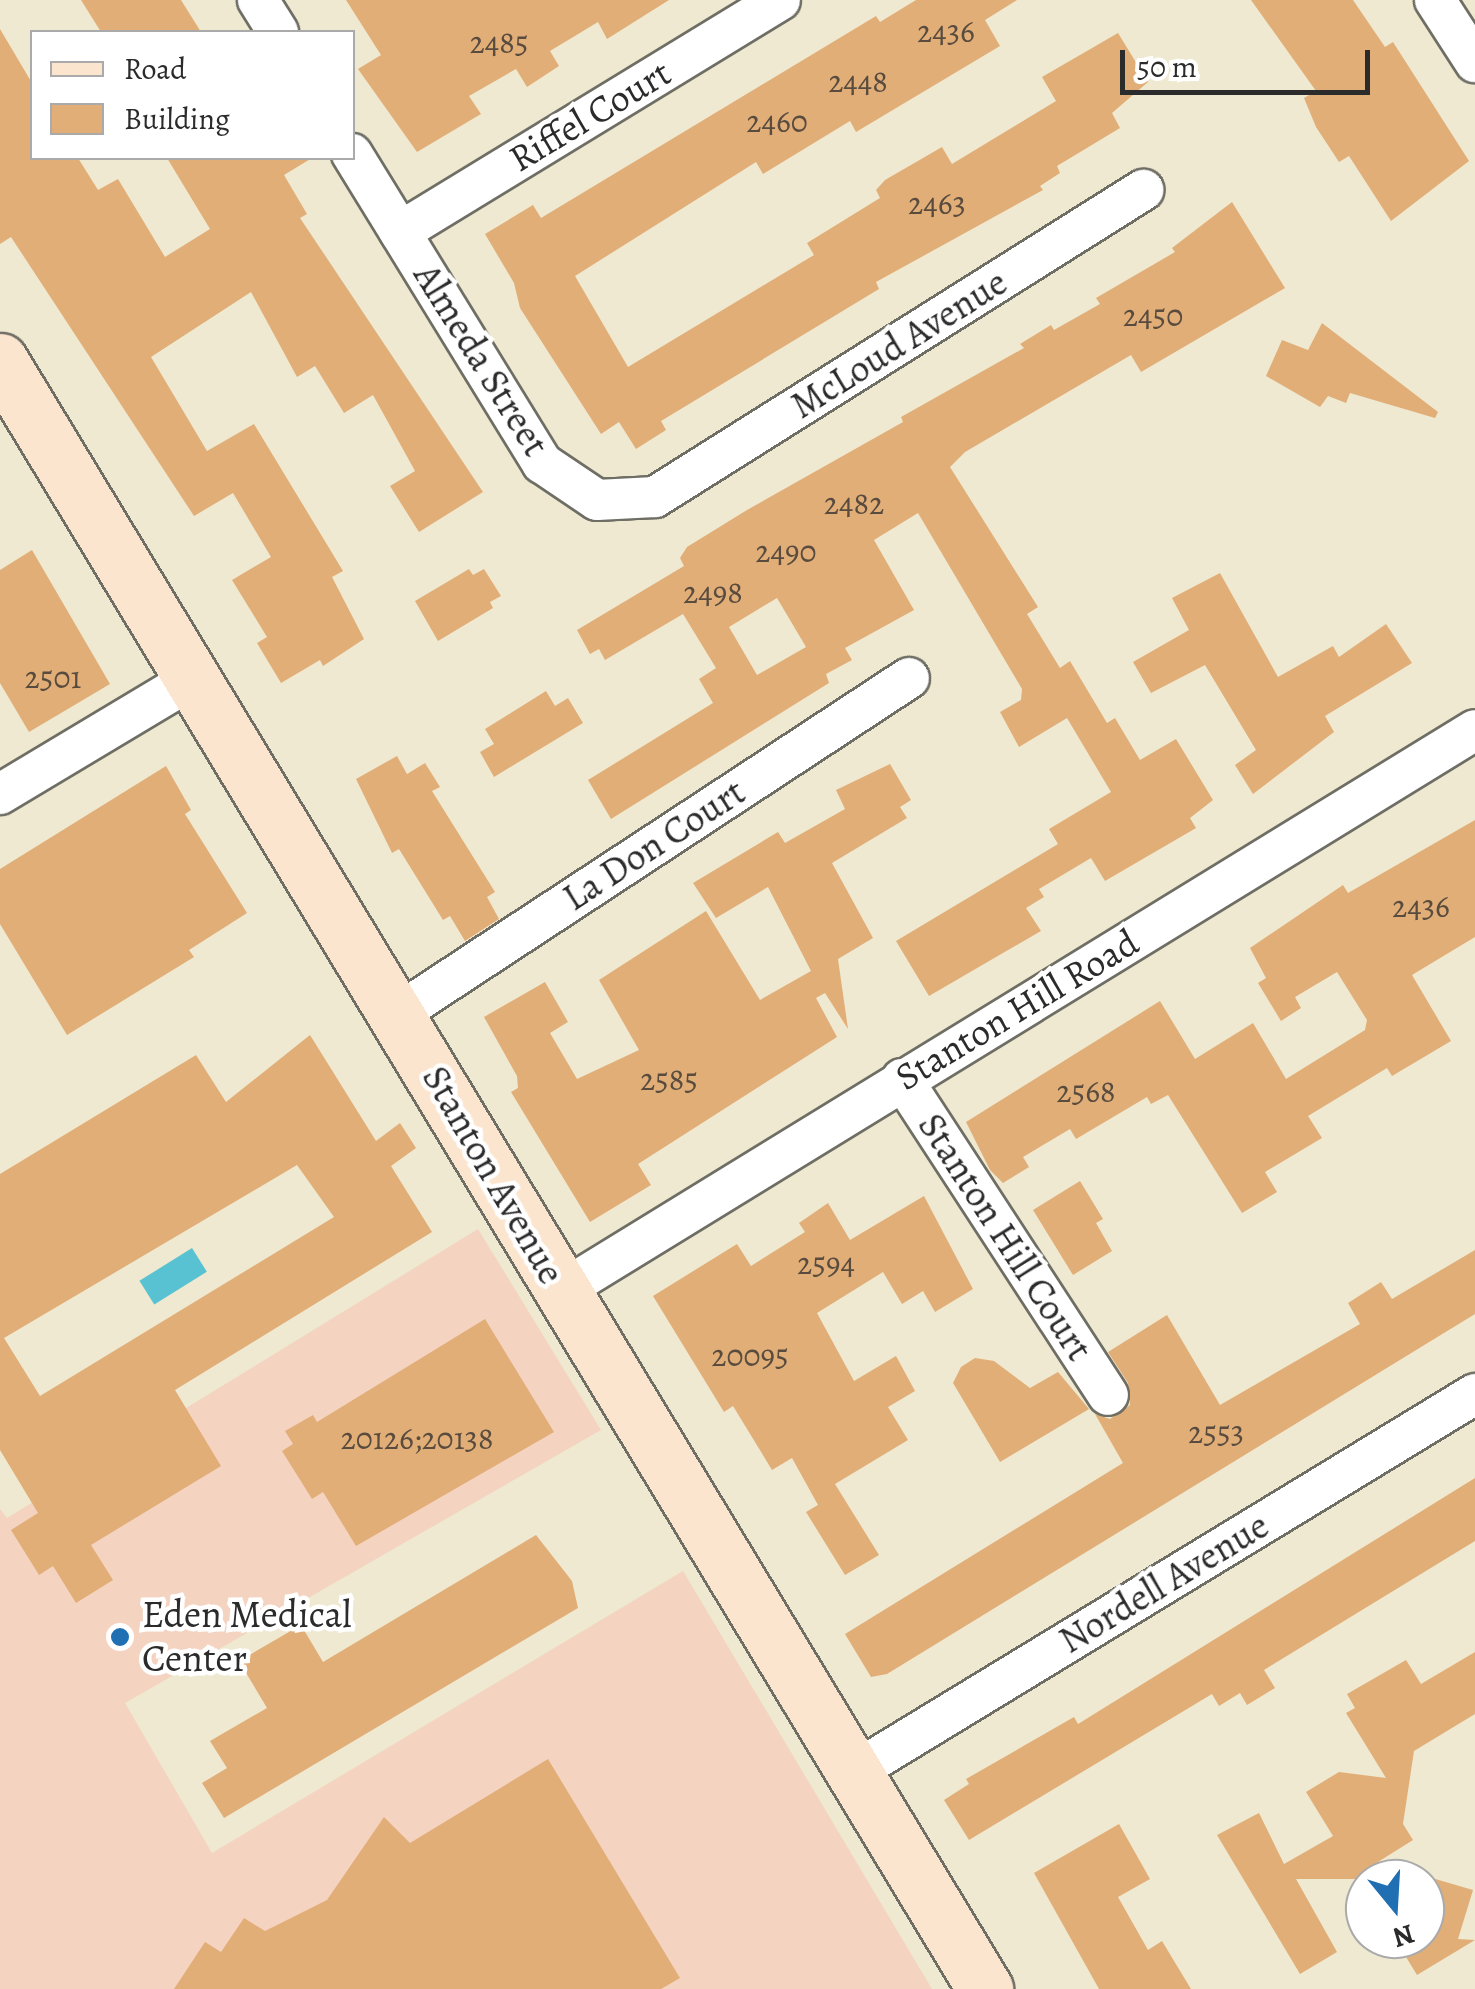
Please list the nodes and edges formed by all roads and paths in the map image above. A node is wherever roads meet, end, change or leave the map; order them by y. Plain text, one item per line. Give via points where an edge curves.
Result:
1 (258, 0) edge
2 (780, 0) edge
3 (1435, 0) edge
4 (277, 30) edge
5 (1475, 62) edge
6 (355, 159) edge
7 (1143, 190) dead end
8 (400, 232) junction
9 (0, 361) edge
10 (655, 497) joint
11 (909, 678) dead end
12 (192, 679) junction
13 (1475, 730) edge
14 (0, 794) edge
15 (399, 1012) junction
16 (902, 1079) junction
17 (560, 1292) junction
18 (1475, 1394) edge
19 (1108, 1395) dead end
20 (854, 1772) junction
21 (985, 1989) edge

1 - 4 street
2 - 8 street, Riffel Court
3 - 5 street
6 - 8 street, Almeda Street
7 - 10 street, McLoud Avenue
8 - 10 street, Almeda Street via 542,463 597,500
9 - 12 street, Stanton Avenue
11 - 15 street, La Don Court
12 - 14 street
12 - 15 street, Stanton Avenue
13 - 16 street, Stanton Hill Road
15 - 17 street, Stanton Avenue
16 - 17 street, Stanton Hill Road
16 - 19 street, Stanton Hill Court
17 - 20 street, Stanton Avenue
18 - 20 street, Nordell Avenue
20 - 21 street, Stanton Avenue

